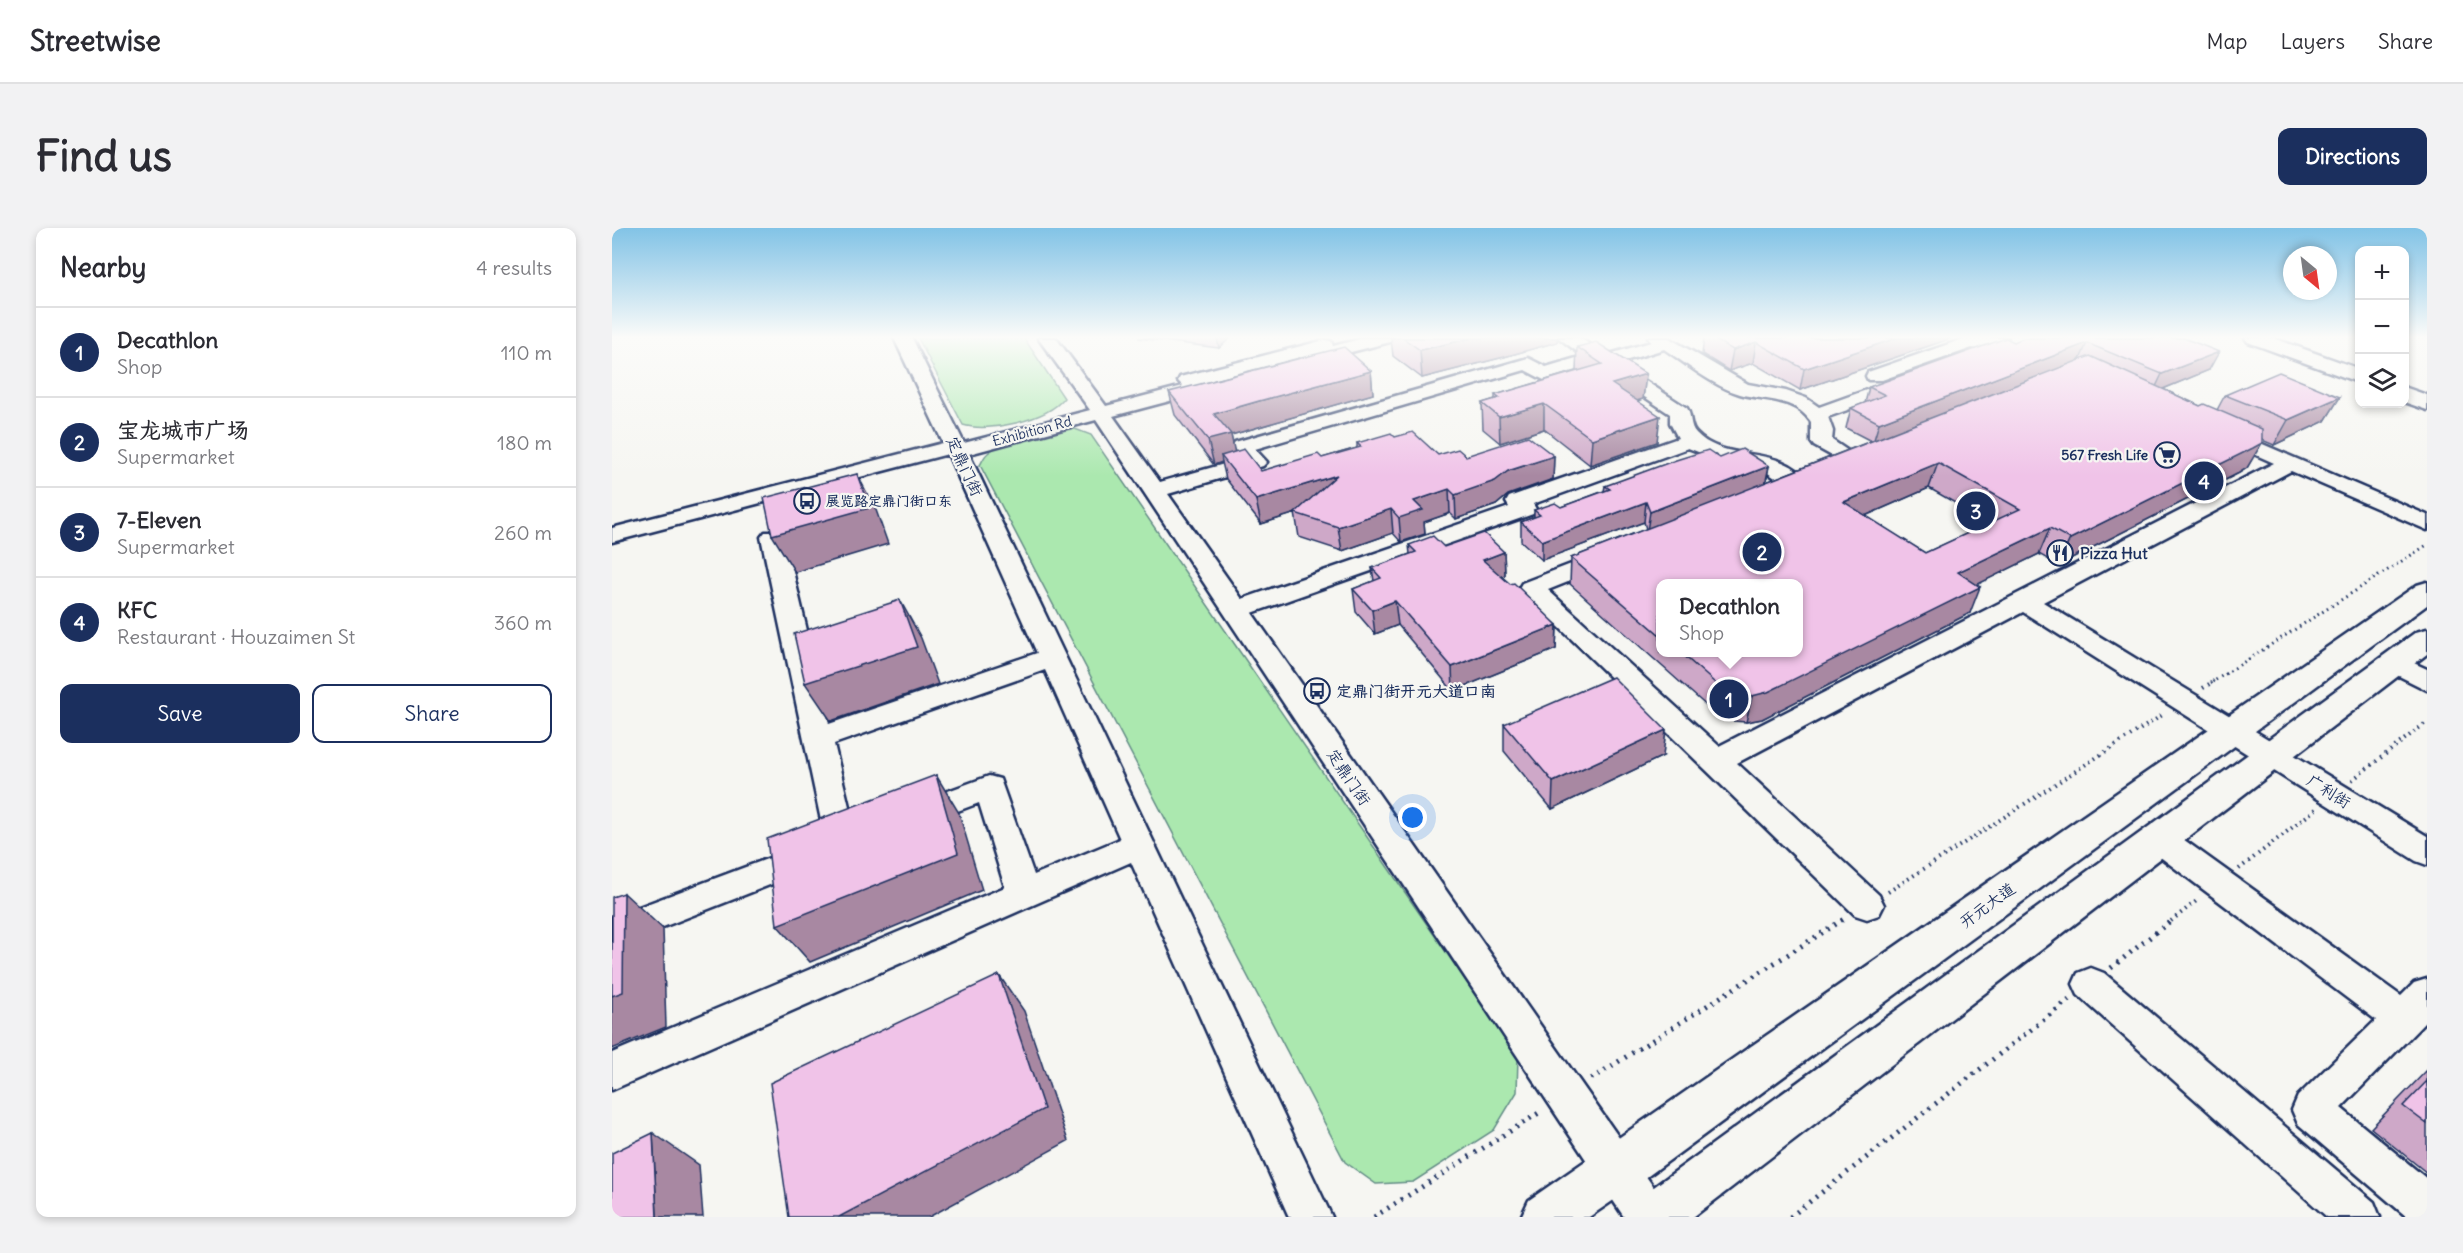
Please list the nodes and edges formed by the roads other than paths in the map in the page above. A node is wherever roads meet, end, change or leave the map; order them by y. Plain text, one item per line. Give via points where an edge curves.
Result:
1 (926, 384) edge
2 (1081, 384) edge
3 (1188, 384) edge
4 (1199, 384) edge
5 (1456, 384) edge
6 (1638, 384) edge
7 (1734, 384) edge
8 (1853, 384) edge
9 (1893, 384) edge
10 (2409, 396) edge
11 (1800, 403) junction
12 (2427, 403) edge
13 (1099, 409) junction
14 (1816, 414) junction
15 (2206, 426) edge
16 (1692, 440) junction
17 (956, 446) junction
18 (1717, 454) junction
19 (2290, 463) junction
20 (1834, 468) junction
21 (1154, 490) junction
22 (1775, 491) edge
23 (2427, 523) edge
24 (612, 535) edge
25 (773, 537) edge
26 (1631, 549) edge
27 (2427, 591) edge
28 (2032, 597) junction
29 (1240, 617) junction
30 (2427, 639) edge
31 (1053, 657) junction
32 (2394, 663) junction
33 (2427, 681) edge
34 (2239, 724) junction
35 (818, 739) junction
36 (2278, 748) junction
37 (1716, 761) junction
38 (2427, 831) edge
39 (2158, 838) junction
40 (842, 844) junction
41 (1140, 844) junction
42 (2427, 852) edge
43 (1024, 895) junction
44 (1867, 905) road end
45 (612, 932) edge
46 (2091, 984) dead end
47 (2415, 1007) edge
48 (612, 1072) edge
49 (1616, 1170) junction
50 (2427, 1206) edge
51 (1311, 1217) edge
52 (1546, 1217) edge
53 (1651, 1217) edge
54 (2359, 1217) edge

1 - 17 street, 定鼎门街
2 - 13 street, 定鼎门街
3 - 13 street, Exhibition Rd
4 - 13 street, Exhibition Rd
5 - 21 street via 1242,446 1256,462
6 - 16 street via 1680,412 1679,423
7 - 11 street
8 - 11 street
9 - 14 street
10 - 12 main road
11 - 14 street
13 - 17 street, Exhibition Rd
13 - 21 street, 定鼎门街
14 - 20 street via 1825,430 1821,442
15 - 19 street
16 - 18 street
16 - 29 street via 1517,502 1525,509
17 - 24 street, Exhibition Rd
17 - 31 street, 定鼎门街
18 - 20 street
18 - 29 street
19 - 23 street
19 - 28 street
20 - 22 street
21 - 29 street, 定鼎门街
25 - 35 street
26 - 37 street via 1531,588
27 - 34 main road, 开元大道
28 - 34 street, 广利街
28 - 37 street
29 - 49 street, 定鼎门街
30 - 32 main road
31 - 35 street
31 - 41 street, 定鼎门街
32 - 33 street
32 - 36 main road
34 - 36 street, 广利街
34 - 49 main road, 开元大道
35 - 40 street
36 - 38 street, 广利街
36 - 39 main road
36 - 42 street, 广利街
37 - 44 street
39 - 47 street
39 - 53 main road
40 - 43 street via 989,787
40 - 45 street
41 - 43 street
41 - 51 street, 定鼎门街
43 - 48 street
46 - 54 street
47 - 50 street via 2312,1110
49 - 52 main road, 开元大道
49 - 53 street, 定鼎门街

